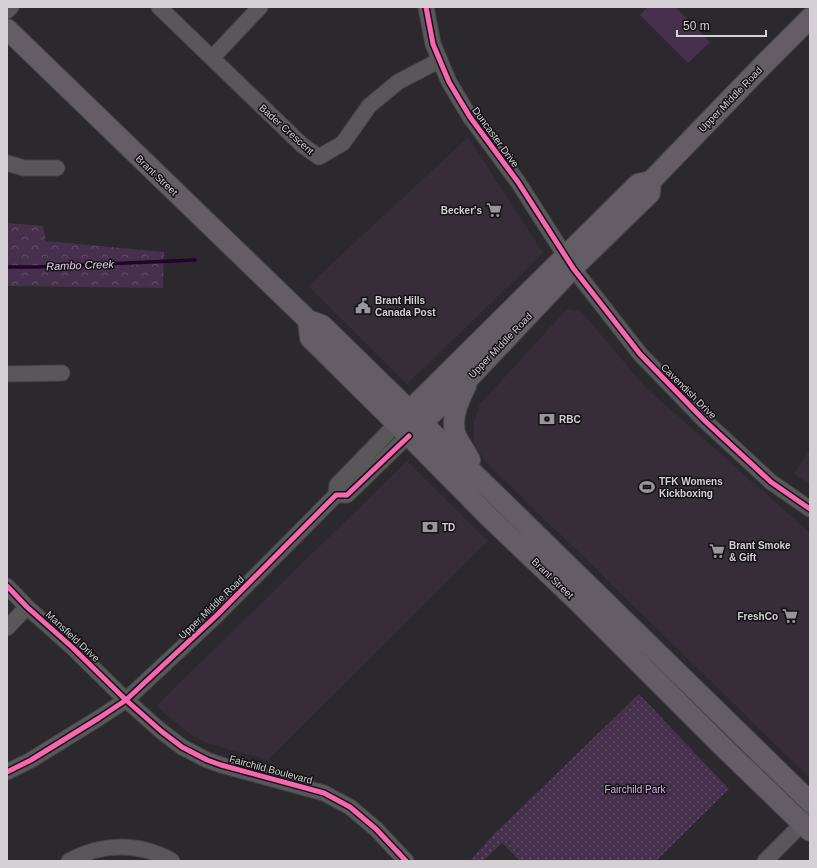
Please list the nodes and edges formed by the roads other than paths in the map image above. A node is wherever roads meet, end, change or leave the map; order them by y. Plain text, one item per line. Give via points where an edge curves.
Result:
1 (11, 7) edge
2 (159, 7) edge
3 (260, 7) edge
4 (426, 7) edge
5 (7, 11) edge
6 (810, 18) edge
7 (7, 29) edge
8 (212, 58) junction
9 (440, 60) junction
10 (7, 163) edge
11 (57, 168) dead end
12 (569, 262) junction
13 (62, 373) dead end
14 (7, 374) edge
15 (472, 376) junction
16 (409, 423) junction
17 (480, 480) junction
18 (810, 509) edge
19 (7, 586) edge
20 (27, 607) junction
21 (7, 628) edge
22 (126, 700) junction
23 (7, 772) edge
24 (810, 802) edge
25 (807, 823) edge
26 (69, 861) edge
27 (172, 861) edge
28 (406, 861) edge
29 (765, 861) edge

1 - 5 street
2 - 8 street, Bader Crescent
3 - 8 street
4 - 9 street, Duncaster Drive via 433,44
6 - 12 main road, Upper Middle Road via 651,181 638,184
7 - 16 main road, Brant Street via 308,320 310,338
8 - 9 street, Bader Crescent via 302,145 319,157 342,144 369,106 398,82
9 - 12 street, Duncaster Drive via 449,82 470,116 518,182
10 - 11 street via 24,168
12 - 15 main road, Upper Middle Road
12 - 16 main road, Upper Middle Road
12 - 18 street, Cavendish Drive via 640,354 704,420 771,482
13 - 14 street
15 - 16 main road, Upper Middle Road
15 - 17 main road via 458,401 455,431
16 - 17 main road, Brant Street
16 - 22 street, Upper Middle Road via 337,485 336,495 217,615
16 - 25 main road, Brant Street via 489,517 718,742
17 - 24 main road, Brant Street
19 - 20 street, Mansfield Drive
20 - 21 street
20 - 22 street, Mansfield Drive
22 - 23 street, Upper Middle Road via 31,760
22 - 28 street, Fairchild Boulevard via 182,747 207,760 324,793 350,807 376,829
25 - 29 street
26 - 27 street via 105,847 131,847

